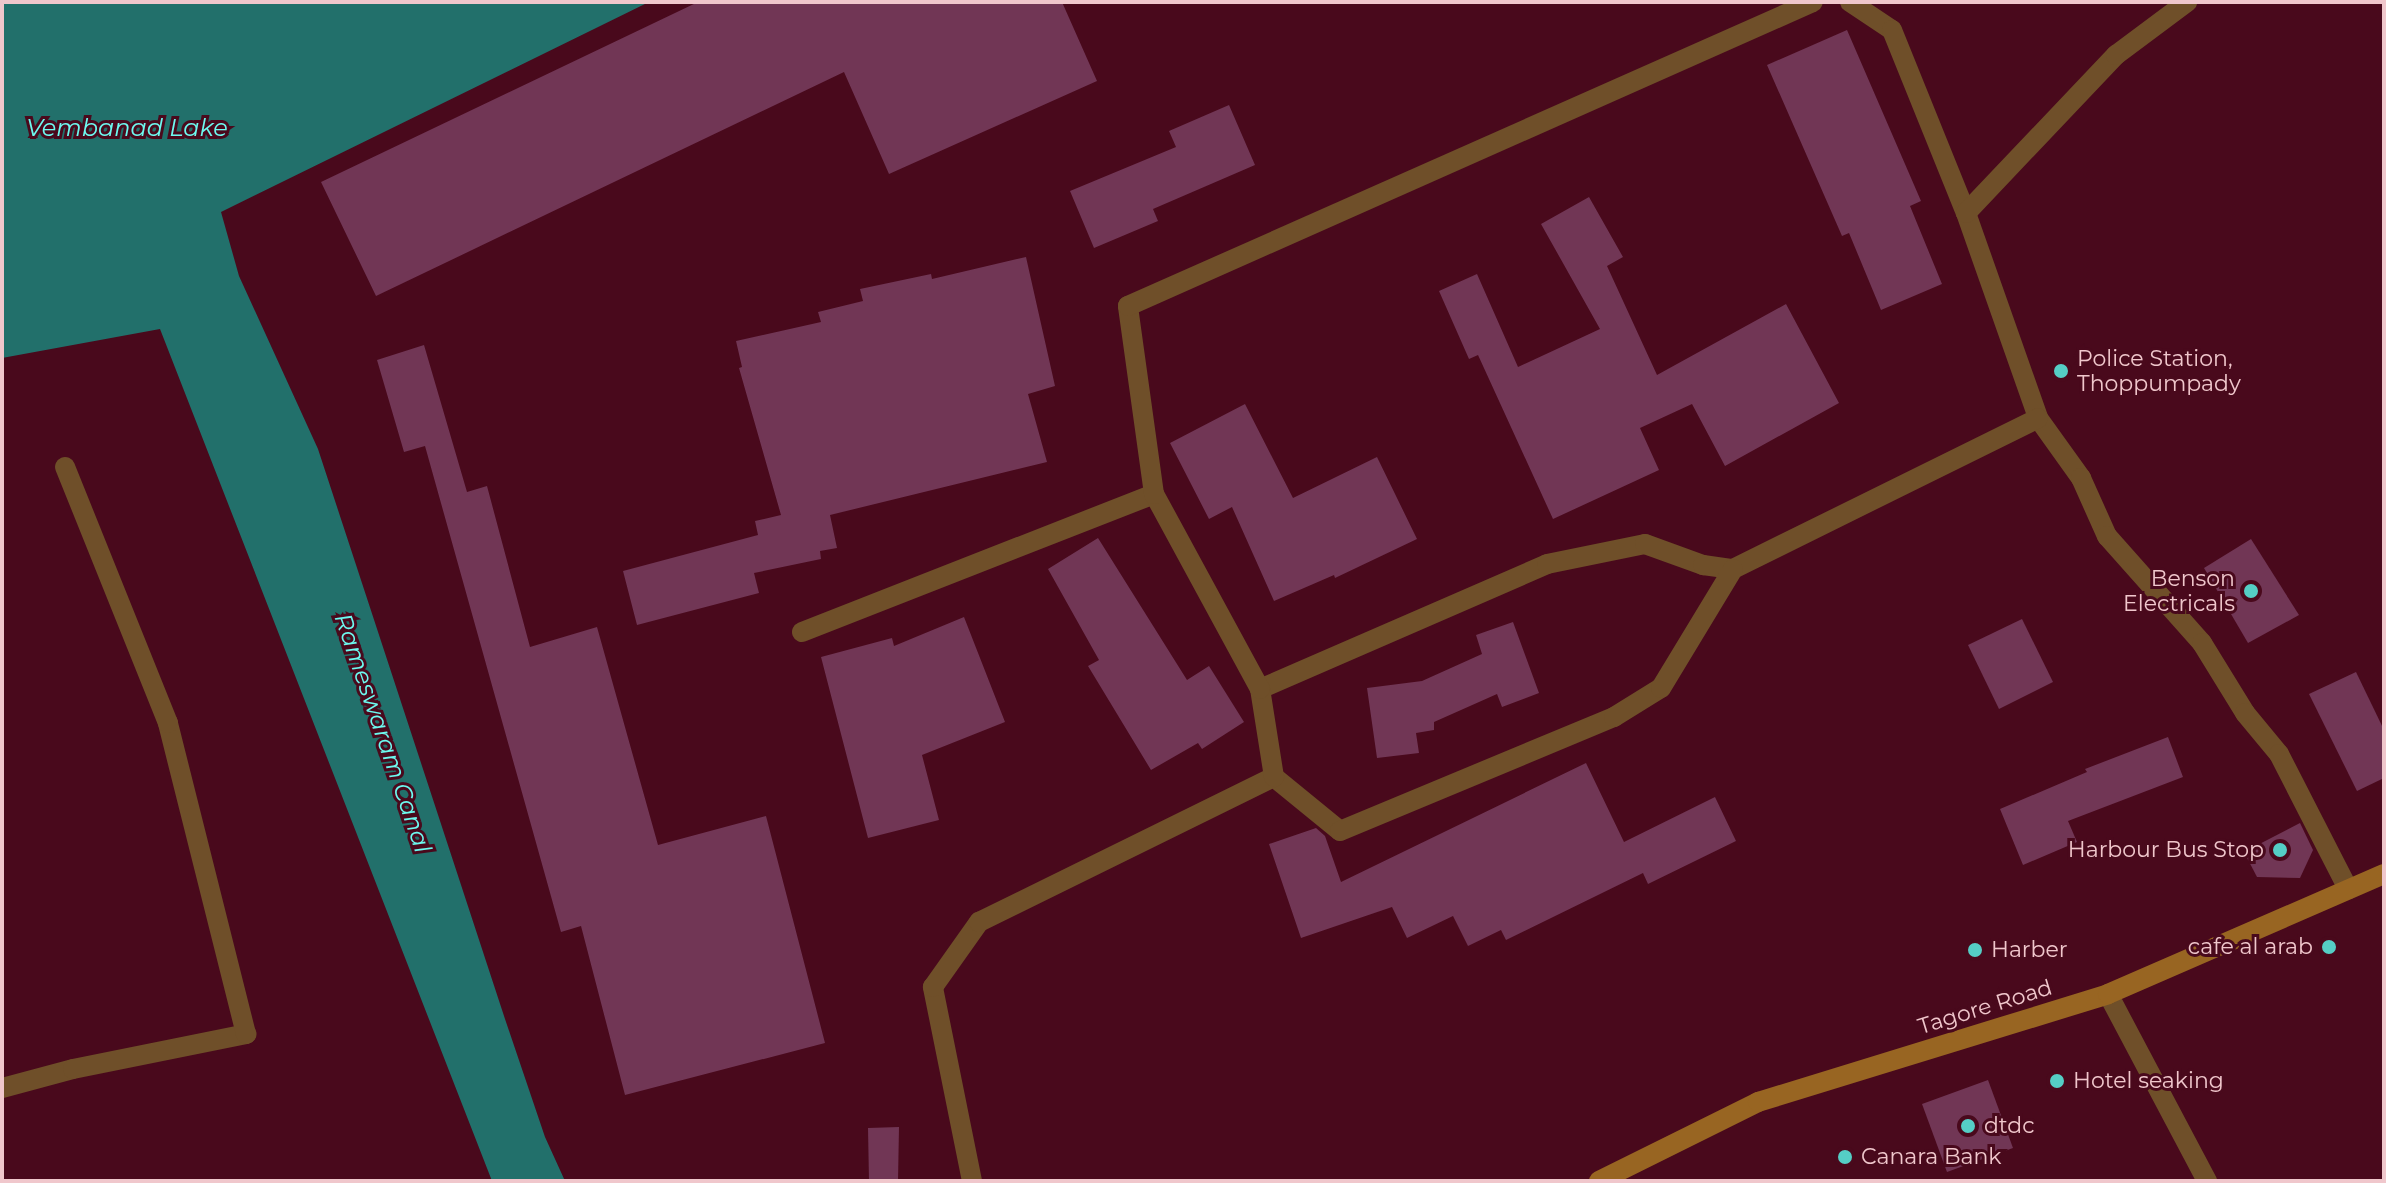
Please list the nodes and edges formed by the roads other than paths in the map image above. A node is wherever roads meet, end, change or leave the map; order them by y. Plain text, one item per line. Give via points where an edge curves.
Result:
1 (1813, 2) edge
2 (1850, 2) edge
3 (2187, 2) edge
4 (1966, 213) junction
5 (2038, 418) junction
6 (65, 467) dead end
7 (1154, 494) junction
8 (1733, 569) junction
9 (802, 632) dead end
10 (1260, 689) junction
11 (1274, 777) junction
12 (2384, 874) edge
13 (2348, 889) junction
14 (2108, 994) junction
15 (2, 1088) edge
16 (972, 1181) edge
17 (1599, 1181) edge
18 (2207, 1181) edge

1 - 7 street via 1128,306
2 - 4 street via 1892,30
3 - 4 street via 2116,55
4 - 5 street
5 - 8 street
5 - 13 street via 2081,478 2107,536 2202,643 2245,713 2279,754
6 - 15 street via 168,723 246,1034
7 - 9 street
7 - 10 street
8 - 10 street via 1703,565 1645,544 1547,564
8 - 11 street via 1661,688 1614,717 1340,831
10 - 11 street
11 - 16 street via 979,922 933,987
12 - 13 main road, Tagore Road
13 - 14 main road, Tagore Road
14 - 17 main road, Tagore Road via 1758,1102
14 - 18 street

